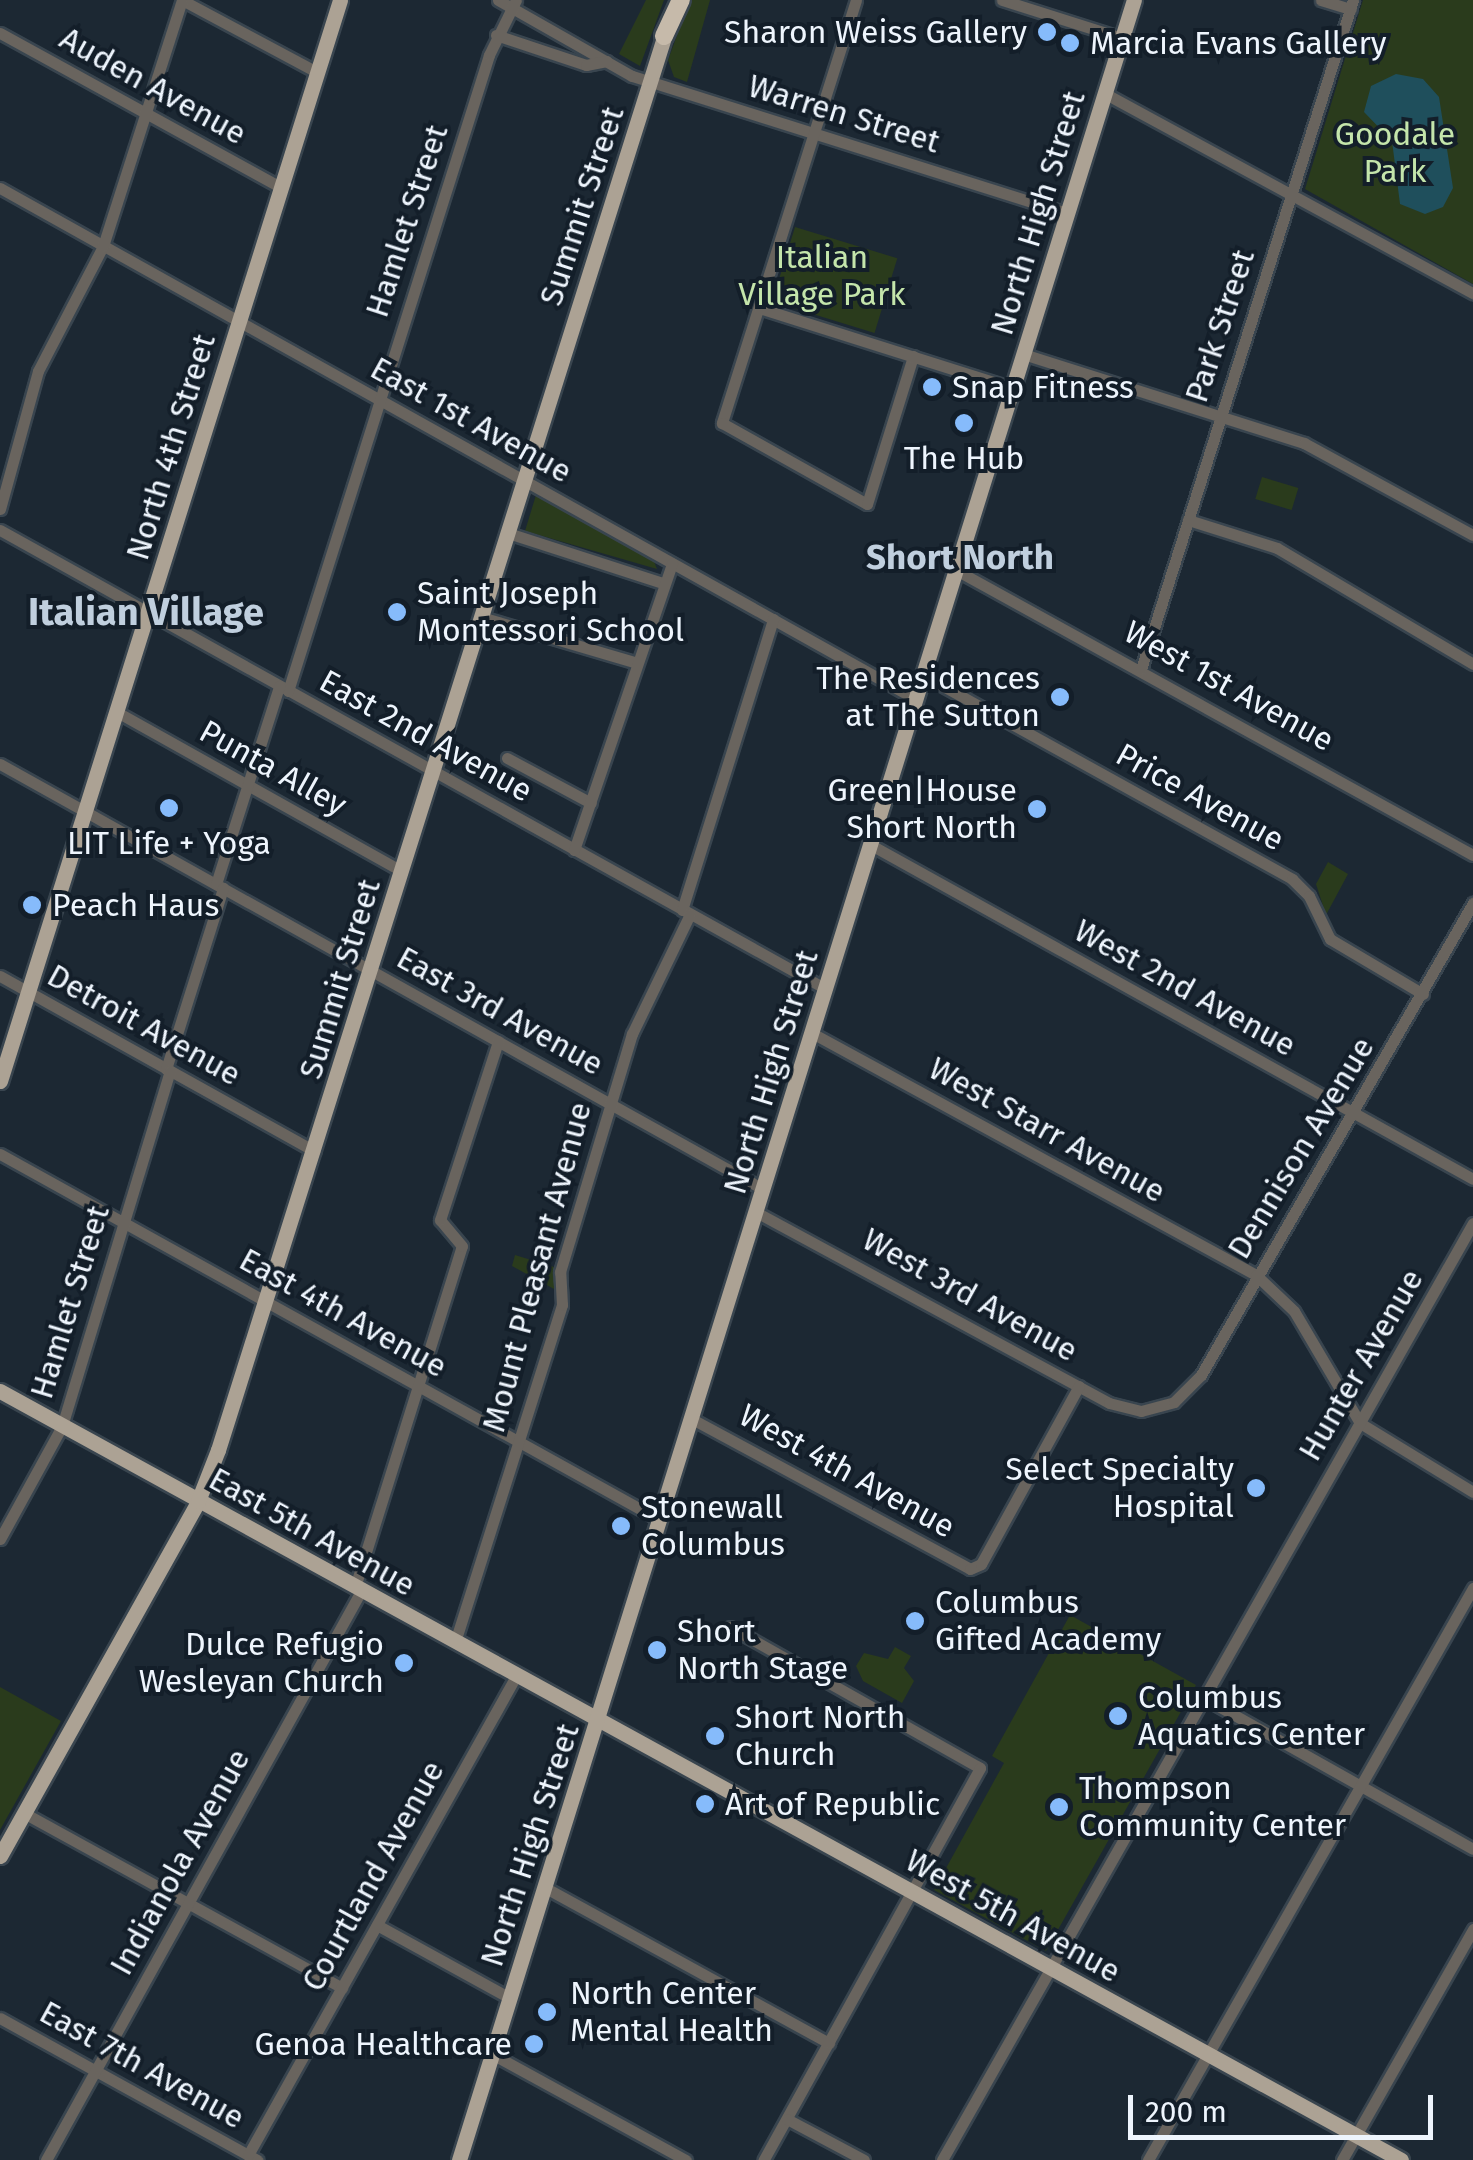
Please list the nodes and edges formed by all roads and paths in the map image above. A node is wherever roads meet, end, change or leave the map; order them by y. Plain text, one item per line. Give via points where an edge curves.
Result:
1 (182, 0) edge
2 (340, 0) edge
3 (498, 0) edge
4 (678, 0) edge
5 (856, 0) edge
6 (1002, 0) edge
7 (1134, 0) edge
8 (1321, 0) edge
9 (514, 4) edge
10 (1352, 4) edge
11 (0, 33) edge
12 (496, 35) junction
13 (664, 36) joint
14 (1122, 38) junction
15 (607, 61) junction
16 (317, 72) junction
17 (650, 83) junction
18 (1104, 93) junction
19 (146, 112) junction
20 (814, 133) junction
21 (280, 187) junction
22 (0, 188) edge
23 (1292, 193) junction
24 (1067, 213) junction
25 (103, 246) junction
26 (1473, 292) edge
27 (759, 308) junction
28 (239, 322) junction
29 (1023, 354) junction
30 (913, 356) junction
31 (1013, 388) junction
32 (379, 400) junction
33 (1221, 417) junction
34 (524, 480) junction
35 (0, 509) edge
36 (1188, 520) junction
37 (0, 530) edge
38 (508, 532) junction
39 (1473, 536) edge
40 (672, 563) junction
41 (956, 570) junction
42 (660, 582) junction
43 (148, 612) junction
44 (481, 616) junction
45 (773, 619) junction
46 (634, 662) junction
47 (1473, 664) edge
48 (1142, 669) junction
49 (923, 675) junction
50 (284, 688) junction
51 (916, 699) junction
52 (117, 712) junction
53 (507, 758) dead end
54 (0, 764) edge
55 (433, 772) junction
56 (248, 786) junction
57 (591, 802) junction
58 (86, 812) junction
59 (870, 845) junction
60 (574, 850) junction
61 (1473, 855) edge
62 (402, 870) junction
63 (219, 886) junction
64 (1473, 903) edge
65 (686, 912) junction
66 (372, 970) junction
67 (0, 976) edge
68 (826, 989) junction
69 (29, 992) junction
70 (1424, 994) junction
71 (812, 1032) junction
72 (498, 1041) junction
73 (168, 1070) junction
74 (0, 1081) edge
75 (611, 1104) junction
76 (1354, 1114) junction
77 (315, 1152) junction
78 (0, 1154) edge
79 (1473, 1179) edge
80 (763, 1188) junction
81 (756, 1212) junction
82 (124, 1223) junction
83 (1473, 1223) edge
84 (1256, 1275) junction
85 (267, 1303) junction
86 (417, 1386) junction
87 (1079, 1386) junction
88 (0, 1391) edge
89 (1161, 1408) joint
90 (692, 1420) junction
91 (1360, 1423) junction
92 (62, 1426) junction
93 (518, 1442) junction
94 (1473, 1492) edge
95 (198, 1502) junction
96 (660, 1520) junction
97 (0, 1539) edge
98 (1473, 1588) edge
99 (358, 1589) junction
100 (730, 1627) dead end
101 (455, 1642) junction
102 (516, 1676) junction
103 (1204, 1698) junction
104 (598, 1721) junction
105 (1360, 1786) junction
106 (24, 1813) junction
107 (1473, 1849) edge
108 (0, 1856) edge
109 (544, 1887) junction
110 (914, 1894) junction
111 (188, 1903) junction
112 (377, 1925) junction
113 (1473, 1928) edge
114 (1051, 1968) junction
115 (342, 1988) junction
116 (510, 1998) junction
117 (0, 2018) edge
118 (829, 2044) junction
119 (492, 2054) junction
120 (1208, 2054) junction
121 (96, 2070) junction
122 (787, 2119) junction
123 (1356, 2136) junction
124 (253, 2158) edge
125 (46, 2160) edge
126 (459, 2160) edge
127 (686, 2160) edge
128 (764, 2160) edge
129 (864, 2160) edge
130 (942, 2160) edge
131 (1148, 2160) edge
132 (1342, 2160) edge
133 (1400, 2160) edge

1 - 16 street
1 - 19 street
2 - 16 main road, North 4th Street
3 - 9 street, Warren Street
4 - 13 highway
5 - 20 street
6 - 14 street
7 - 14 main road, North High Street
8 - 10 street
9 - 12 street, Hamlet Street
9 - 15 street, Warren Street
10 - 23 street, Park Street
11 - 19 street, Auden Avenue
12 - 15 street, Warren Street via 586,64
12 - 32 street, Hamlet Street
13 - 17 main road, Summit Street
14 - 18 main road, North High Street
15 - 17 street, Warren Street
16 - 21 main road, North 4th Street
17 - 20 street, Warren Street
17 - 34 main road, Summit Street
18 - 23 street
18 - 24 main road, North High Street
19 - 21 street, Auden Avenue
19 - 25 street
20 - 24 street, Warren Street
20 - 27 street
21 - 28 main road, North 4th Street
22 - 25 street, East 1st Avenue
23 - 26 street
23 - 33 street, Park Street
24 - 29 main road, North High Street
25 - 28 street, East 1st Avenue
25 - 35 street via 38,371
27 - 30 street
27 - 30 street via 722,423 868,504
28 - 32 street, East 1st Avenue
28 - 43 main road, North 4th Street
29 - 31 main road, North High Street
29 - 33 street
30 - 31 street
31 - 41 main road, North High Street
32 - 34 street, East 1st Avenue
32 - 50 street, Hamlet Street
33 - 36 street, Park Street
33 - 39 street via 1319,450
34 - 38 main road, Summit Street
34 - 40 street, East 1st Avenue
36 - 47 street via 1277,548
36 - 48 street, Park Street
37 - 43 street, East 2nd Avenue
38 - 42 street
38 - 44 main road, Summit Street
40 - 42 street
40 - 45 street, East 1st Avenue
41 - 48 street, West 1st Avenue
41 - 49 main road, North High Street
42 - 46 street
43 - 50 street, East 2nd Avenue
43 - 52 main road, North 4th Street
44 - 46 street
44 - 55 main road, Summit Street
45 - 51 street, East 1st Avenue
45 - 65 street, Mount Pleasant Avenue
46 - 57 street
48 - 61 street, West 1st Avenue
49 - 51 main road, North High Street
49 - 70 street, Price Avenue via 1292,879 1309,896 1330,939
50 - 55 street, East 2nd Avenue
50 - 56 street, Hamlet Street
51 - 59 main road, North High Street
52 - 56 street, Punta Alley
52 - 58 main road, North 4th Street
53 - 57 street
54 - 58 street, East 3rd Avenue
55 - 60 street, East 2nd Avenue
55 - 62 main road, Summit Street
56 - 62 street, Punta Alley
56 - 63 street, Hamlet Street
57 - 60 street
58 - 63 street, East 3rd Avenue
58 - 69 main road, North 4th Street
59 - 68 main road, North High Street
59 - 76 street, West 2nd Avenue
60 - 65 street, East 2nd Avenue
62 - 66 main road, Summit Street
63 - 66 street, East 3rd Avenue
63 - 73 street, Hamlet Street
64 - 70 street, Dennison Avenue
65 - 68 street, East 2nd Avenue
65 - 75 street, Mount Pleasant Avenue via 644,998
66 - 72 street, East 3rd Avenue
66 - 77 main road, Summit Street
67 - 69 street, Detroit Avenue
68 - 71 main road, North High Street
69 - 73 street, Detroit Avenue
69 - 74 main road, North 4th Street
70 - 76 street, Dennison Avenue
71 - 80 main road, North High Street
71 - 84 street, West Starr Avenue
72 - 75 street, East 3rd Avenue
72 - 86 street, Indianola Avenue via 440,1220 462,1246
73 - 77 street, Detroit Avenue
73 - 82 street, Hamlet Street
75 - 80 street, East 3rd Avenue
75 - 93 street, Mount Pleasant Avenue via 560,1272 562,1305
76 - 79 street, West 2nd Avenue
76 - 84 street, Dennison Avenue via 1341,1125
77 - 85 main road, Summit Street
78 - 82 street, East 4th Avenue
80 - 81 main road, North High Street
81 - 87 street, West 3rd Avenue
81 - 90 main road, North High Street
82 - 85 street, East 4th Avenue
82 - 92 street, Hamlet Street
83 - 91 street, Hunter Avenue
84 - 89 street, Dennison Avenue via 1194,1386
84 - 91 street via 1294,1311
85 - 86 street, East 4th Avenue
85 - 95 main road, Summit Street
86 - 93 street, East 4th Avenue
86 - 99 street, Indianola Avenue
87 - 89 street, West 3rd Avenue via 1120,1408
87 - 90 street, West 4th Avenue via 975,1568
88 - 92 main road, East 5th Avenue
90 - 96 main road, North High Street
91 - 94 street
91 - 103 street, Hunter Avenue
92 - 95 main road, East 5th Avenue
92 - 97 street, Hamlet Street
93 - 96 street, East 4th Avenue
93 - 101 street, Mount Pleasant Avenue
95 - 99 main road, East 5th Avenue
95 - 106 main road, Summit Street
96 - 104 main road, North High Street
98 - 105 street
99 - 101 main road, East 5th Avenue
99 - 111 street, Indianola Avenue
100 - 110 street via 980,1768
101 - 102 main road, East 5th Avenue
102 - 104 main road, East 5th Avenue
102 - 112 street, Courtland Avenue
103 - 105 street
103 - 114 street, Hunter Avenue
104 - 109 main road, North High Street
104 - 110 main road, West 5th Avenue
105 - 107 street
105 - 120 street
106 - 108 main road, Summit Street
106 - 111 street
109 - 116 main road, North High Street
109 - 118 street
110 - 114 main road, West 5th Avenue
110 - 118 street
111 - 115 street
111 - 121 street, Indianola Avenue
112 - 115 street, Courtland Avenue
112 - 116 street
113 - 123 street
114 - 120 main road, West 5th Avenue
114 - 130 street, Hunter Avenue
115 - 124 street, Courtland Avenue
116 - 119 main road, North High Street
117 - 121 street, East 7th Avenue
118 - 122 street
119 - 126 main road, North High Street
119 - 127 street
120 - 123 main road, West 5th Avenue
120 - 131 street
121 - 124 street, East 7th Avenue
121 - 125 street, Indianola Avenue
122 - 128 street
122 - 129 street
123 - 132 street
123 - 133 main road, West 5th Avenue

